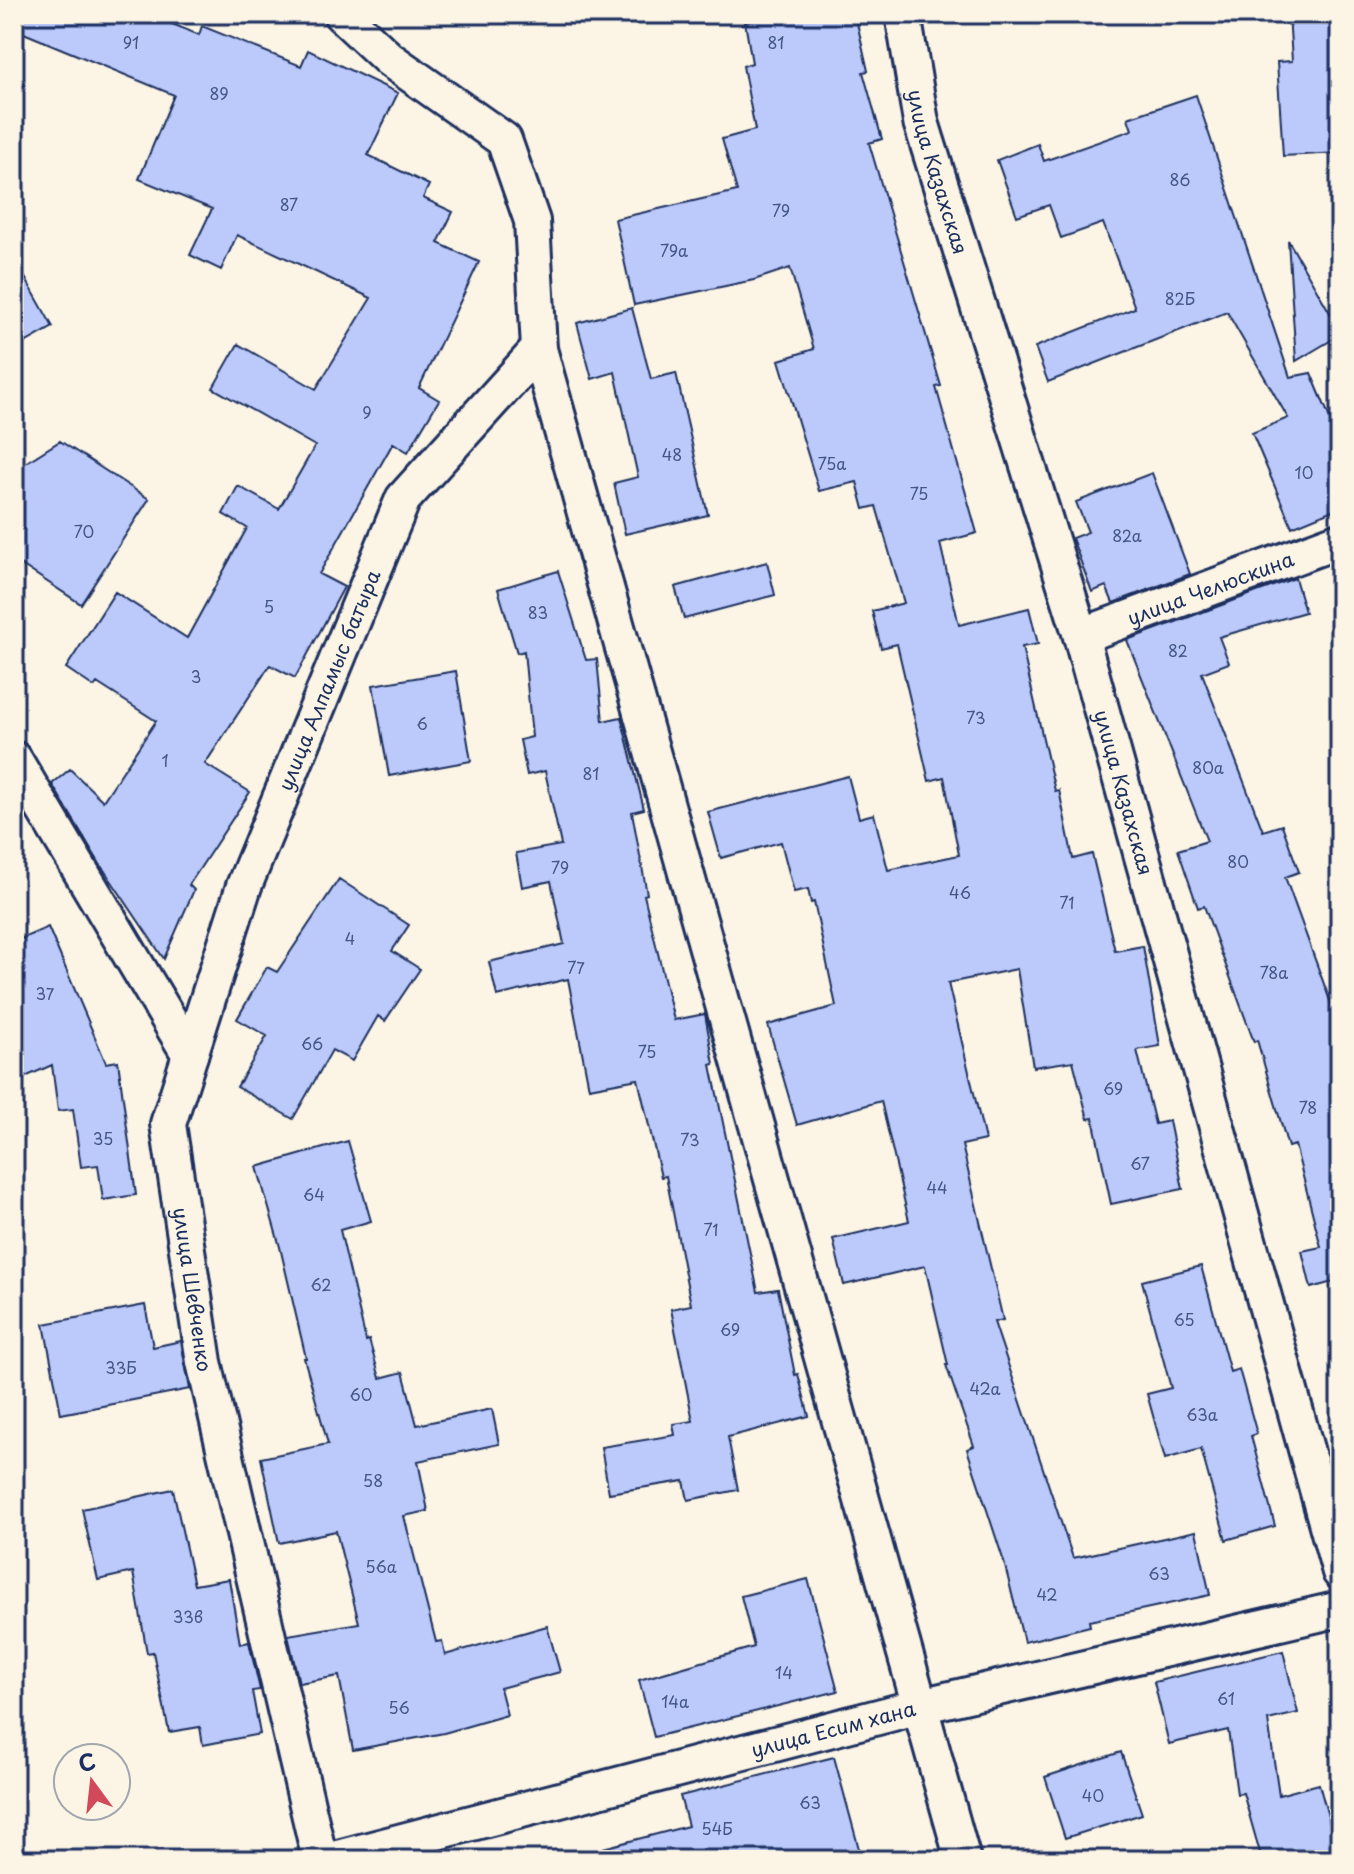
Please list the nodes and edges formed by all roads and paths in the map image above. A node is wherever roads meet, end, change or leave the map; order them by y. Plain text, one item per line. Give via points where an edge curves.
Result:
1 (341, 14) edge
2 (903, 14) edge
3 (539, 349) junction
4 (1340, 540) edge
5 (1081, 636) junction
6 (14, 759) edge
7 (190, 1055) junction
8 (1340, 1572) edge
9 (1340, 1609) edge
10 (920, 1706) junction
11 (320, 1860) edge
12 (330, 1860) edge
13 (963, 1860) edge

1 - 3 street via 389,59 504,140 532,221
2 - 5 street, улица Казахская via 921,122
3 - 7 street, улица Алпамыс батыра via 403,499 244,886
3 - 10 street
4 - 5 street, улица Челюскина
5 - 8 street, улица Казахская
6 - 7 street
7 - 11 street, улица Шевченко via 168,1124 204,1362
9 - 10 street, улица Есим хана
10 - 12 street, улица Есим хана
10 - 13 street

